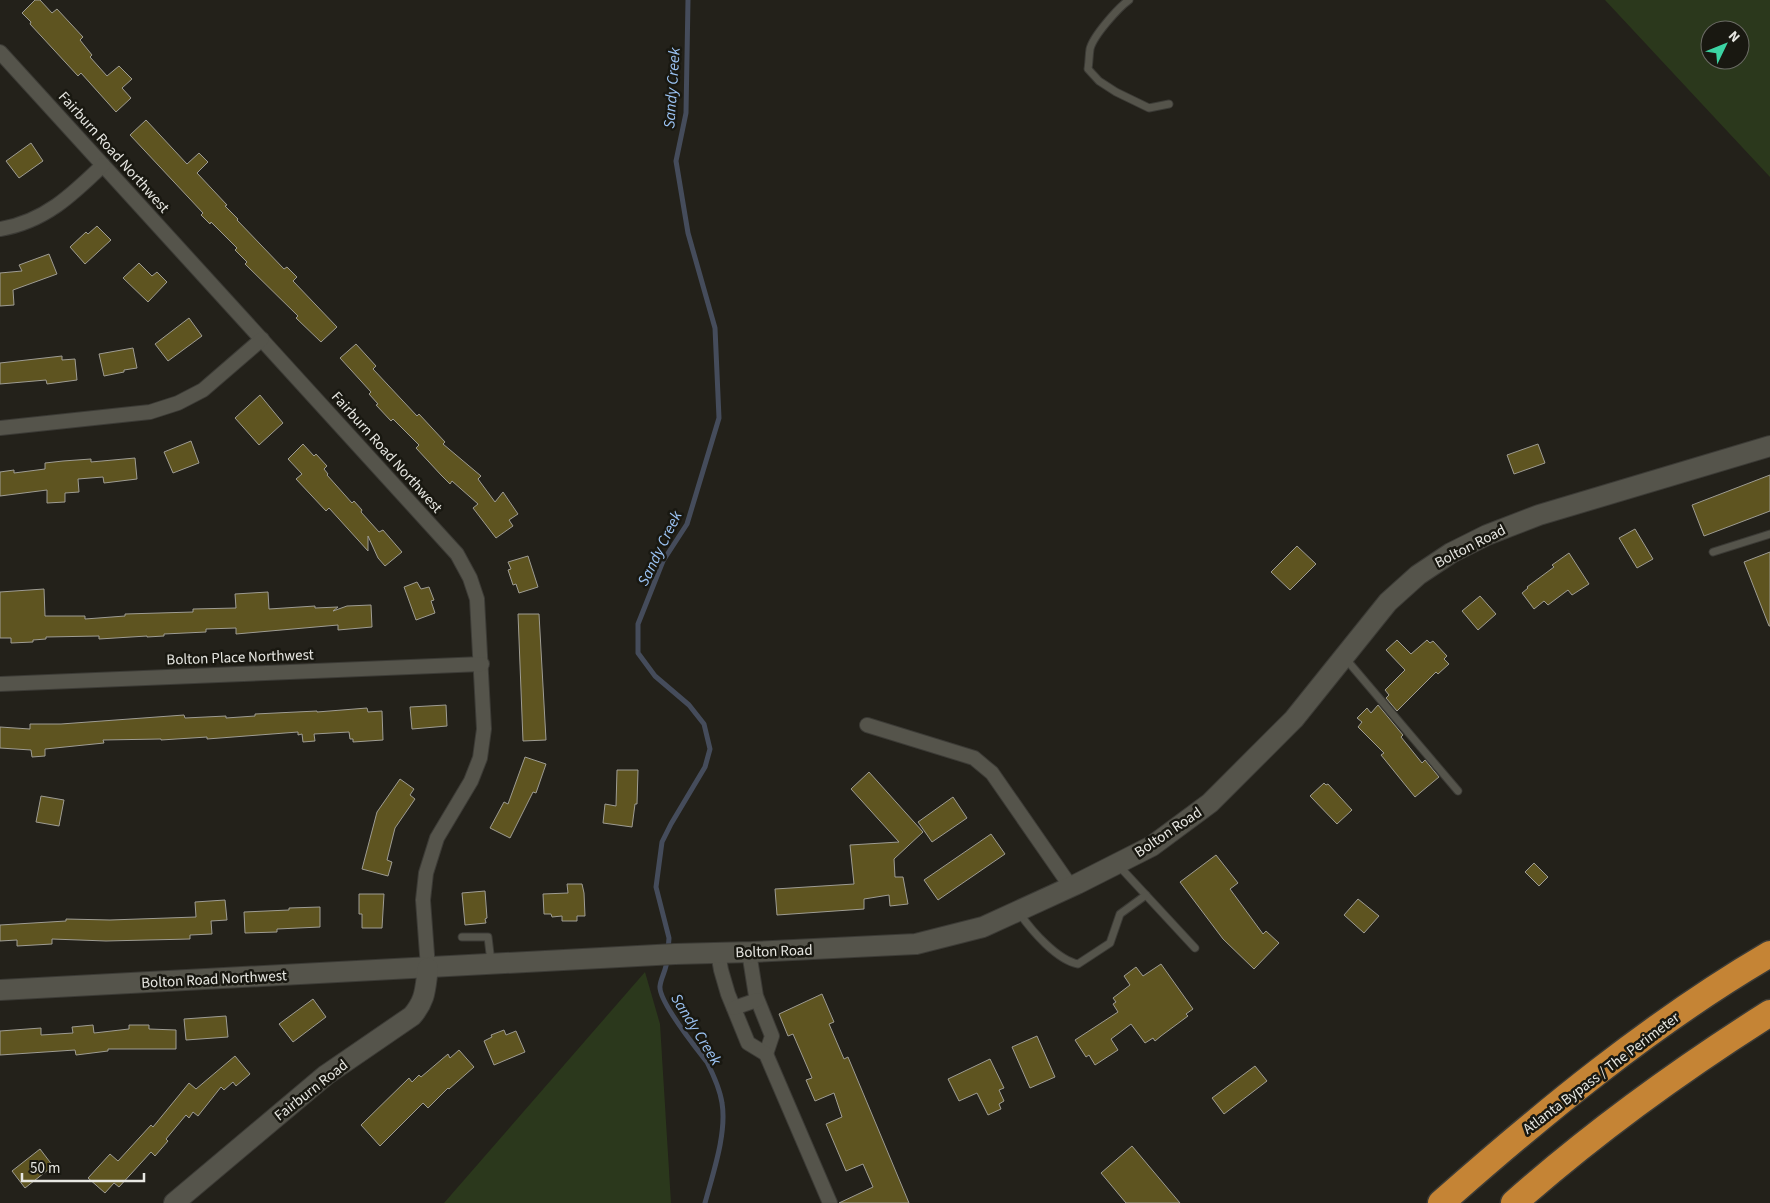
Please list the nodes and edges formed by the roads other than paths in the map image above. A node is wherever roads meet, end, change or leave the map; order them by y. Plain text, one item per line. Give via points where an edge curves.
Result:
1 (1129, 0) edge
2 (0, 52) edge
3 (1170, 104) dead end
4 (103, 165) junction
5 (0, 229) edge
6 (262, 339) junction
7 (0, 428) edge
8 (1770, 446) edge
9 (1770, 534) edge
10 (1713, 552) dead end
11 (1344, 656) junction
12 (482, 664) junction
13 (0, 684) edge
14 (867, 725) dead end
15 (1458, 791) dead end
16 (1117, 864) junction
17 (1071, 887) junction
18 (1146, 895) junction
19 (1018, 911) junction
20 (462, 937) dead end
21 (1195, 948) dead end
22 (749, 952) junction
23 (718, 953) junction
24 (1770, 954) edge
25 (491, 965) junction
26 (428, 968) junction
27 (0, 990) edge
28 (757, 1000) junction
29 (734, 1008) junction
30 (1770, 1012) edge
31 (766, 1054) junction
32 (174, 1203) edge
33 (830, 1203) edge
34 (1441, 1203) edge
35 (1514, 1203) edge

1 - 3 lane via 1103,26 1090,47 1088,69 1116,92 1150,108
2 - 4 street, Fairburn Road Northwest
4 - 5 street via 69,198 45,214 14,227
4 - 6 street, Fairburn Road Northwest
6 - 7 street via 203,390 178,403 150,412
6 - 12 street, Fairburn Road Northwest via 458,554 477,599
8 - 11 street, Bolton Road via 1539,515 1480,538 1418,575 1388,602
9 - 10 lane
11 - 15 lane
11 - 16 street, Bolton Road via 1294,719 1210,804 1152,846
12 - 13 street, Bolton Place Northwest
12 - 26 street, Fairburn Road Northwest via 484,728 480,758 471,781 437,838 426,873 423,900
14 - 17 street via 974,758 992,772
16 - 17 street, Bolton Road
16 - 18 lane
17 - 19 street, Bolton Road
18 - 19 lane via 1120,914 1110,943 1078,964 1070,963 1059,955
18 - 21 lane
19 - 22 street, Bolton Road via 983,927 916,944
20 - 25 lane via 488,937
22 - 23 street, Bolton Road
22 - 28 street
23 - 25 street, Bolton Road
23 - 29 street
24 - 34 highway, Atlanta Bypass / The Perimeter via 1696,1002 1590,1079
25 - 26 street, Bolton Road
26 - 27 street, Bolton Road Northwest
26 - 32 street, Fairburn Road via 424,995 412,1016 326,1075
28 - 29 street
28 - 31 street via 772,1036
29 - 31 street via 748,1043
30 - 35 highway via 1617,1118
31 - 33 street

